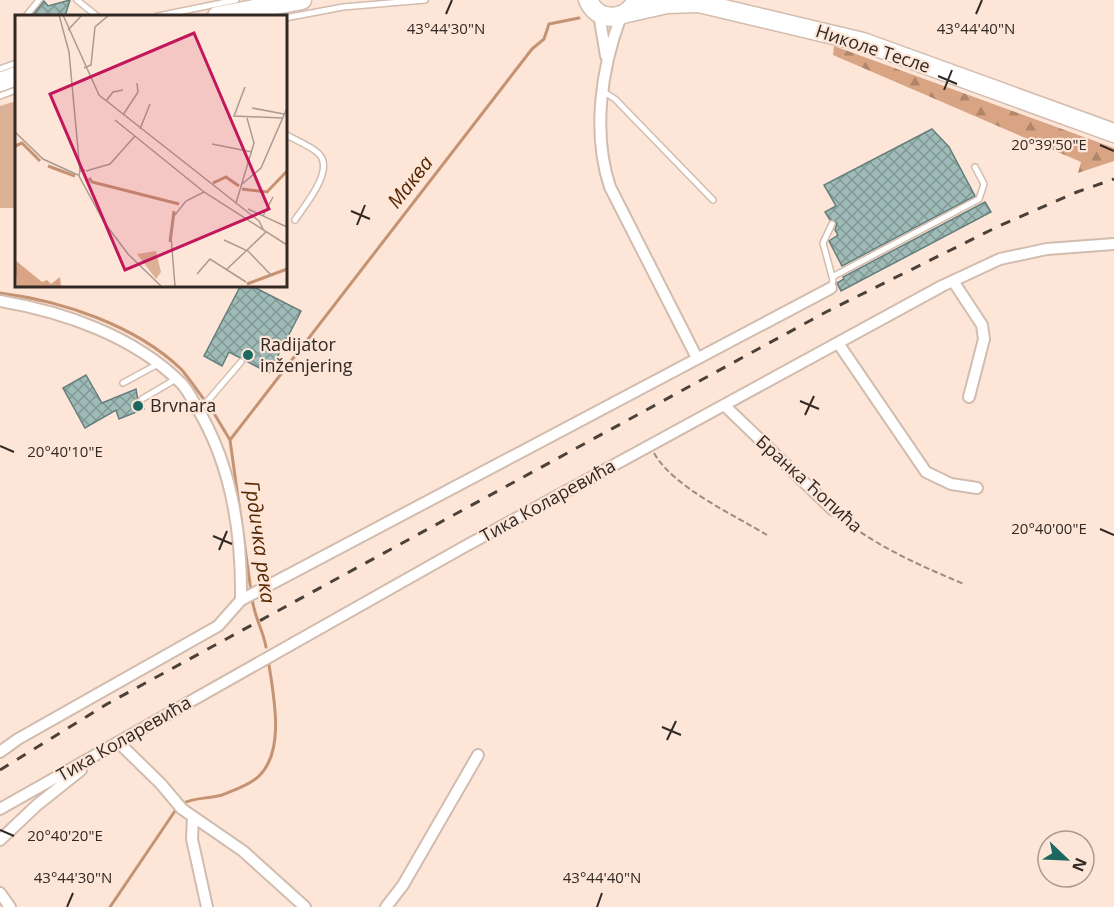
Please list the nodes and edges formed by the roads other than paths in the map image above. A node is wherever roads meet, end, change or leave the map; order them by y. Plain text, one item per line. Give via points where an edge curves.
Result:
1 (39, 0) edge
2 (77, 0) edge
3 (236, 0) edge
4 (302, 0) edge
5 (425, 0) edge
6 (698, 2) edge
7 (588, 5) edge
8 (628, 10) edge
9 (27, 15) edge
10 (96, 15) edge
11 (163, 15) edge
12 (223, 15) edge
13 (286, 18) edge
14 (15, 63) edge
15 (607, 63) junction
16 (0, 69) edge
17 (15, 76) edge
18 (0, 82) edge
19 (15, 90) edge
20 (604, 92) junction
21 (0, 96) edge
22 (1114, 133) edge
23 (286, 135) edge
24 (975, 167) dead end
25 (713, 200) dead end
26 (296, 220) dead end
27 (832, 224) dead end
28 (1114, 244) edge
29 (953, 281) junction
30 (832, 283) junction
31 (0, 301) edge
32 (838, 343) junction
33 (697, 357) junction
34 (241, 362) dead end
35 (158, 364) junction
36 (176, 379) junction
37 (123, 383) dead end
38 (969, 397) dead end
39 (142, 399) dead end
40 (724, 405) junction
41 (199, 411) junction
42 (977, 488) dead end
43 (833, 510) road end
44 (244, 599) junction
45 (118, 742) junction
46 (0, 752) edge
47 (478, 755) dead end
48 (0, 809) edge
49 (193, 817) junction
50 (0, 840) edge
51 (0, 893) edge
52 (10, 907) edge
53 (207, 907) edge
54 (305, 907) edge
55 (386, 907) edge

1 - 9 lane
2 - 10 lane
3 - 11 lane
4 - 12 main road
5 - 13 lane via 343,7
6 - 8 main road, Николе Тесле
6 - 22 main road, Николе Тесле via 863,42
7 - 8 main road, Николе Тесле via 606,17
7 - 15 street
8 - 15 street
14 - 16 lane
15 - 20 street
17 - 18 main road
19 - 21 lane
20 - 25 lane
20 - 33 street via 600,150 610,187
23 - 26 lane via 319,154 325,162 324,175
24 - 30 lane via 984,184 979,198
27 - 30 lane via 823,243
28 - 29 street, Тика Коларевића via 1047,249 1000,259
29 - 32 street, Тика Коларевића
29 - 38 street via 981,325 984,339
30 - 33 street
31 - 35 street via 81,322 123,340
32 - 40 street, Тика Коларевића
32 - 42 street via 926,472 951,484
33 - 44 street
34 - 41 lane
35 - 36 street
35 - 37 lane
36 - 39 lane
36 - 41 street
40 - 43 street, Бранка Ћопића
40 - 45 street, Тика Коларевића
41 - 44 street via 229,486
44 - 46 street via 218,626
45 - 48 street, Тика Коларевића
45 - 49 street
45 - 50 street via 37,805
47 - 55 street via 404,885
49 - 53 street via 192,839
49 - 54 street via 243,851
51 - 52 street

